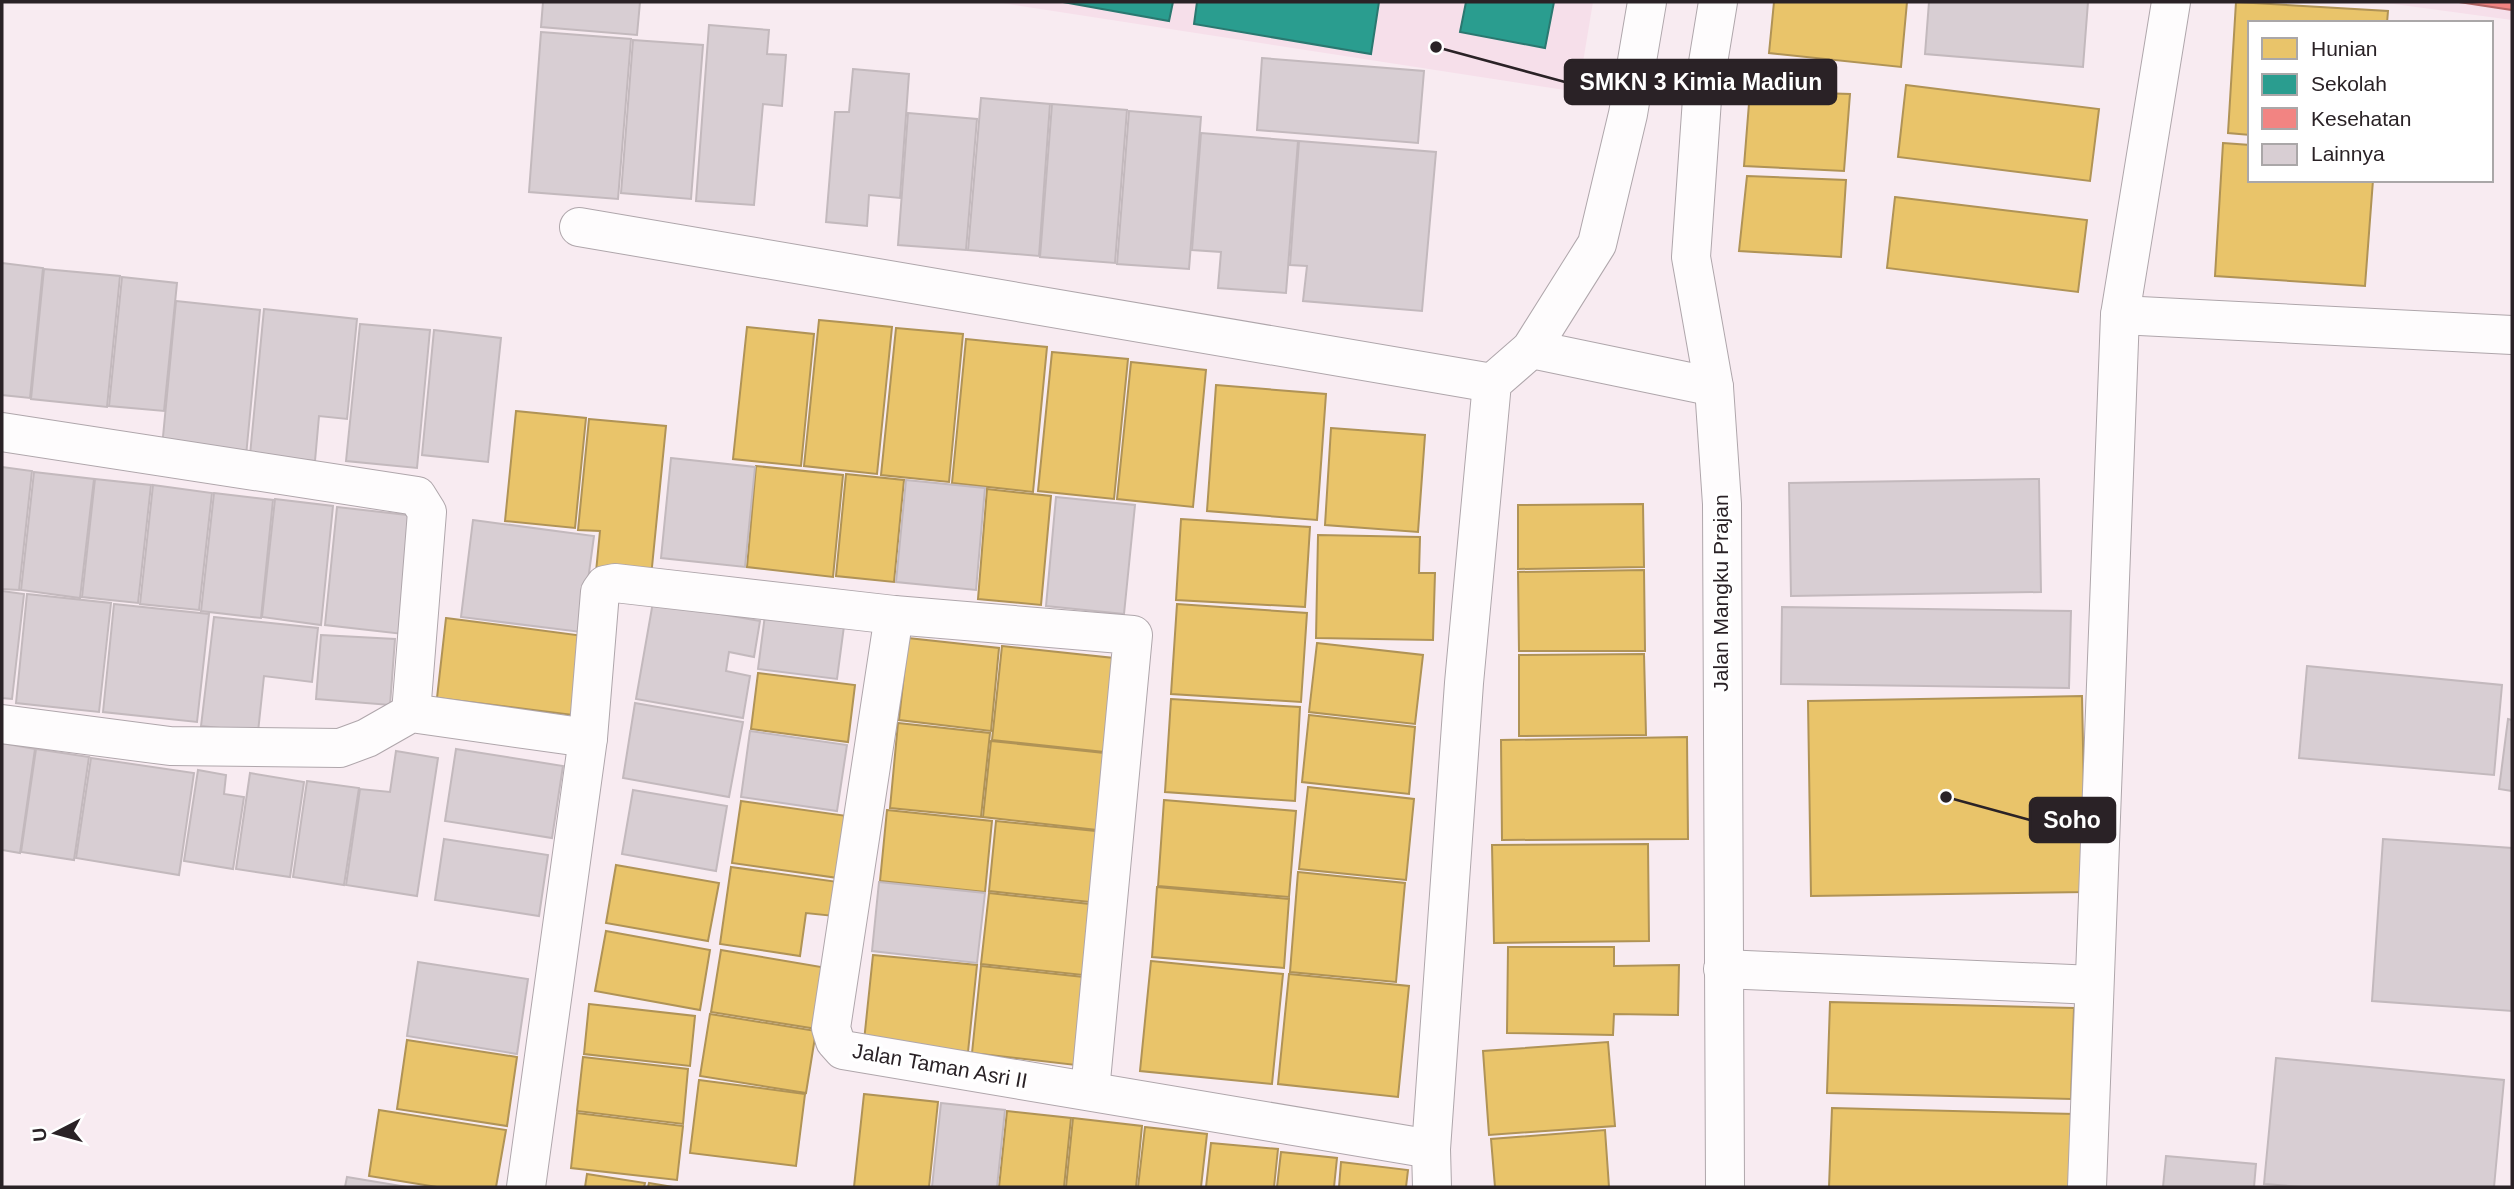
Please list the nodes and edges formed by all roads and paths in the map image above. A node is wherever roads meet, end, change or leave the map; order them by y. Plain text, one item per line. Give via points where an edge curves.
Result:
1 (1647, 2) edge
2 (1718, 2) edge
3 (2172, 2) edge
4 (579, 227) dead end
5 (2120, 315) junction
6 (2512, 335) edge
7 (1531, 349) junction
8 (1492, 383) junction
9 (1714, 387) junction
10 (2, 432) edge
11 (894, 615) junction
12 (411, 713) junction
13 (2, 724) edge
14 (587, 738) junction
15 (1723, 969) junction
16 (2094, 985) junction
17 (1090, 1091) junction
18 (1432, 1149) junction
19 (526, 1187) edge
20 (1432, 1187) edge
21 (1726, 1187) edge
22 (2087, 1187) edge

1 - 7 street via 1628,114 1597,244
2 - 9 street, Jalan Mangku Prajan via 1702,99 1691,257
3 - 5 street
4 - 8 street
5 - 6 street
5 - 16 street
7 - 8 street
7 - 9 street
8 - 18 street via 1464,683
9 - 15 street, Jalan Mangku Prajan via 1722,504
10 - 12 street via 417,496 428,512
11 - 14 street via 606,585 600,593
11 - 17 street, Jalan Taman Asri II via 831,1028 835,1041 843,1050
11 - 17 street via 1133,635
12 - 13 street via 340,748 170,746
12 - 14 street
14 - 19 street
15 - 16 street
15 - 21 street, Jalan Mangku Prajan
16 - 22 street
17 - 18 street, Jalan Taman Asri II
18 - 20 street

